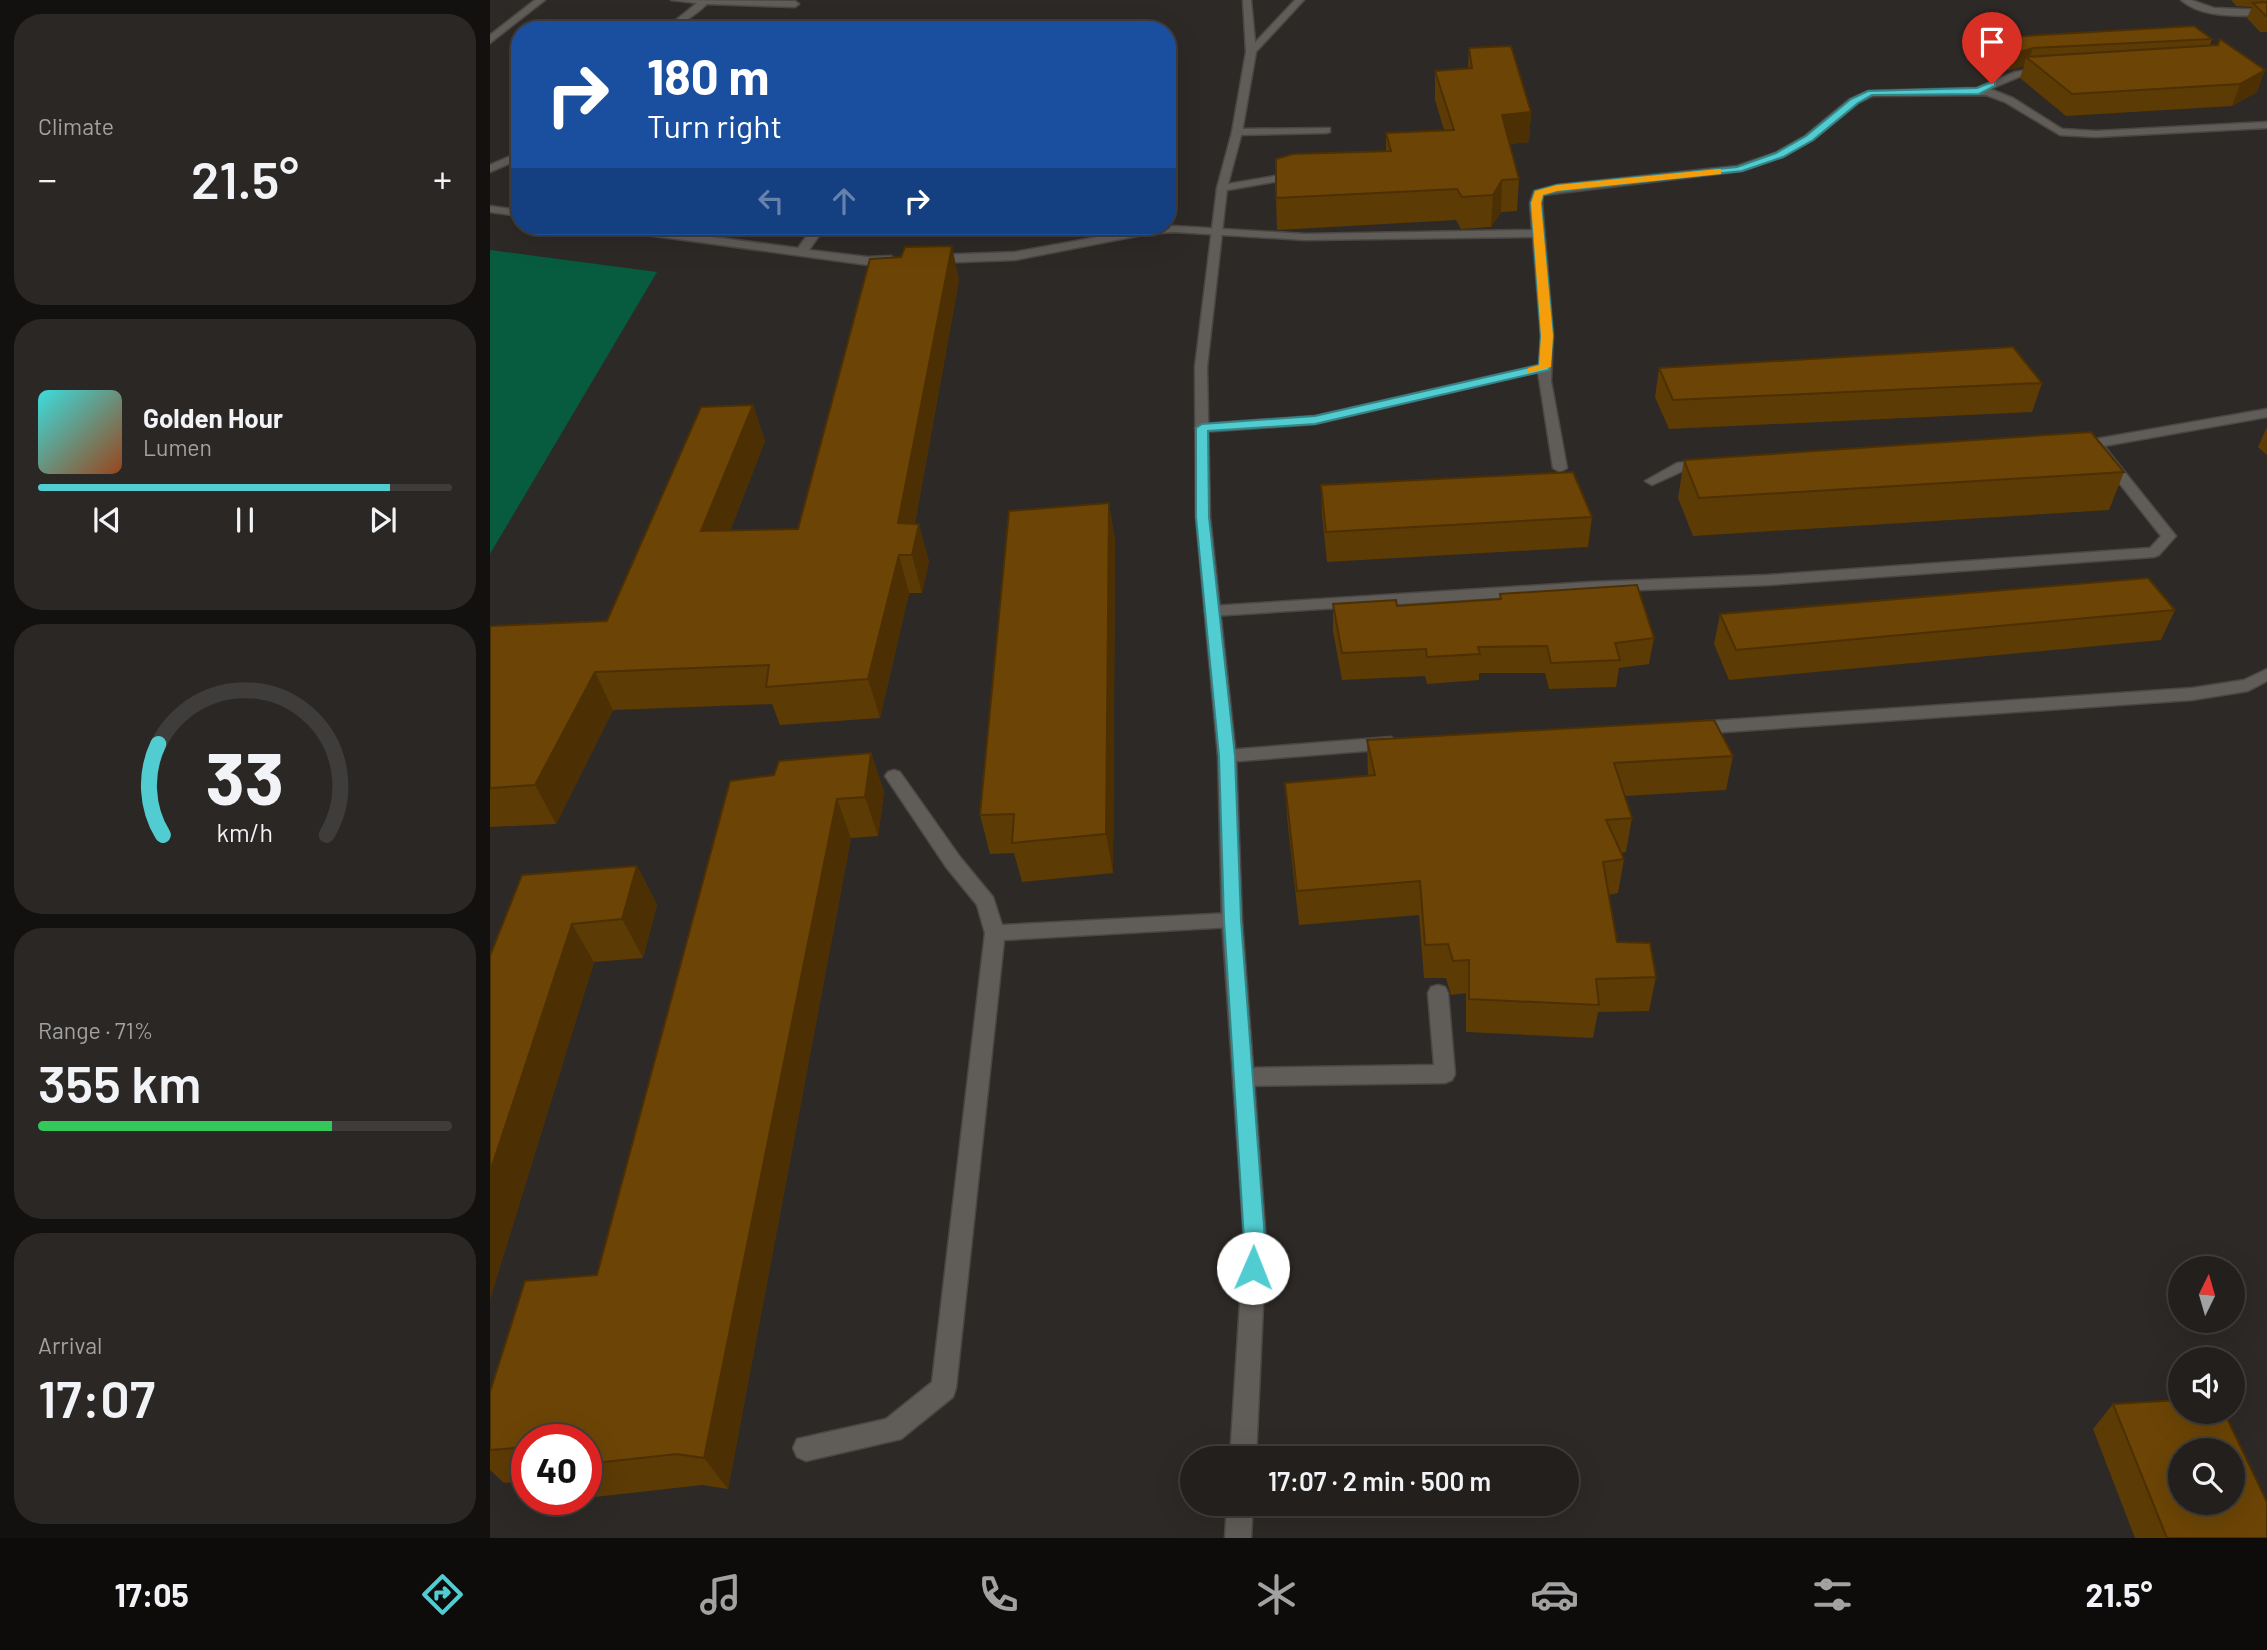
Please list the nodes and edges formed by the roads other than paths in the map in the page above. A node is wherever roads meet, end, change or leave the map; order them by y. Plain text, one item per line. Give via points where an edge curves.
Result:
1 (541, 0) edge
2 (675, 0) edge
3 (706, 0) edge
4 (1247, 0) edge
5 (1300, 0) edge
6 (2185, 0) edge
7 (795, 4) dead end
8 (2267, 13) edge
9 (514, 21) edge
10 (683, 21) edge
11 (511, 24) edge
12 (490, 40) edge
13 (1251, 52) junction
14 (2055, 69) edge
15 (1979, 91) junction
16 (2267, 124) edge
17 (1326, 130) dead end
18 (1237, 132) junction
19 (511, 159) edge
20 (490, 169) edge
21 (1313, 173) edge
22 (1222, 188) junction
23 (490, 209) edge
24 (511, 212) edge
25 (1176, 231) edge
26 (1217, 231) junction
27 (1538, 233) junction
28 (672, 235) edge
29 (813, 235) edge
30 (1126, 235) edge
31 (801, 252) junction
32 (921, 259) edge
33 (908, 260) edge
34 (1545, 367) junction
35 (2267, 413) edge
36 (1202, 428) junction
37 (1718, 463) edge
38 (1560, 468) dead end
39 (1651, 481) dead end
40 (1212, 611) junction
41 (2267, 674) edge
42 (1680, 729) edge
43 (1405, 743) edge
44 (1227, 756) junction
45 (894, 776) dead end
46 (1233, 920) junction
47 (995, 933) junction
48 (1438, 993) dead end
49 (1243, 1077) junction
50 (1244, 1446) edge
51 (806, 1448) dead end
52 (1239, 1516) edge
53 (1238, 1538) edge

1 - 9 street
2 - 3 street
3 - 7 street
3 - 10 street
4 - 13 street
5 - 13 street
6 - 8 street via 2215,11
11 - 12 street
13 - 18 street
14 - 15 street via 2005,77
15 - 16 street via 2009,100 2060,132
15 - 27 street via 1871,93 1854,101 1809,138 1759,164 1538,193
17 - 18 street
18 - 22 street
19 - 20 street
21 - 22 street
22 - 26 street
23 - 24 street
25 - 26 street
26 - 27 street via 1305,237
26 - 36 street via 1201,367
27 - 34 street via 1547,336
28 - 31 street
29 - 31 street
30 - 32 street via 1014,256
31 - 33 street via 868,261
34 - 36 street via 1315,420
34 - 38 street
35 - 40 street via 2088,443 2169,536 2154,552 1768,580
36 - 40 street via 1203,517
37 - 39 street via 1682,466
40 - 44 street
41 - 42 street via 2248,685 2193,694
43 - 44 street
44 - 46 street
45 - 47 street via 986,902
46 - 47 street
46 - 49 street
47 - 51 street via 944,1388 891,1430
48 - 49 street via 1445,1074
49 - 50 street via 1255,1240
52 - 53 street

